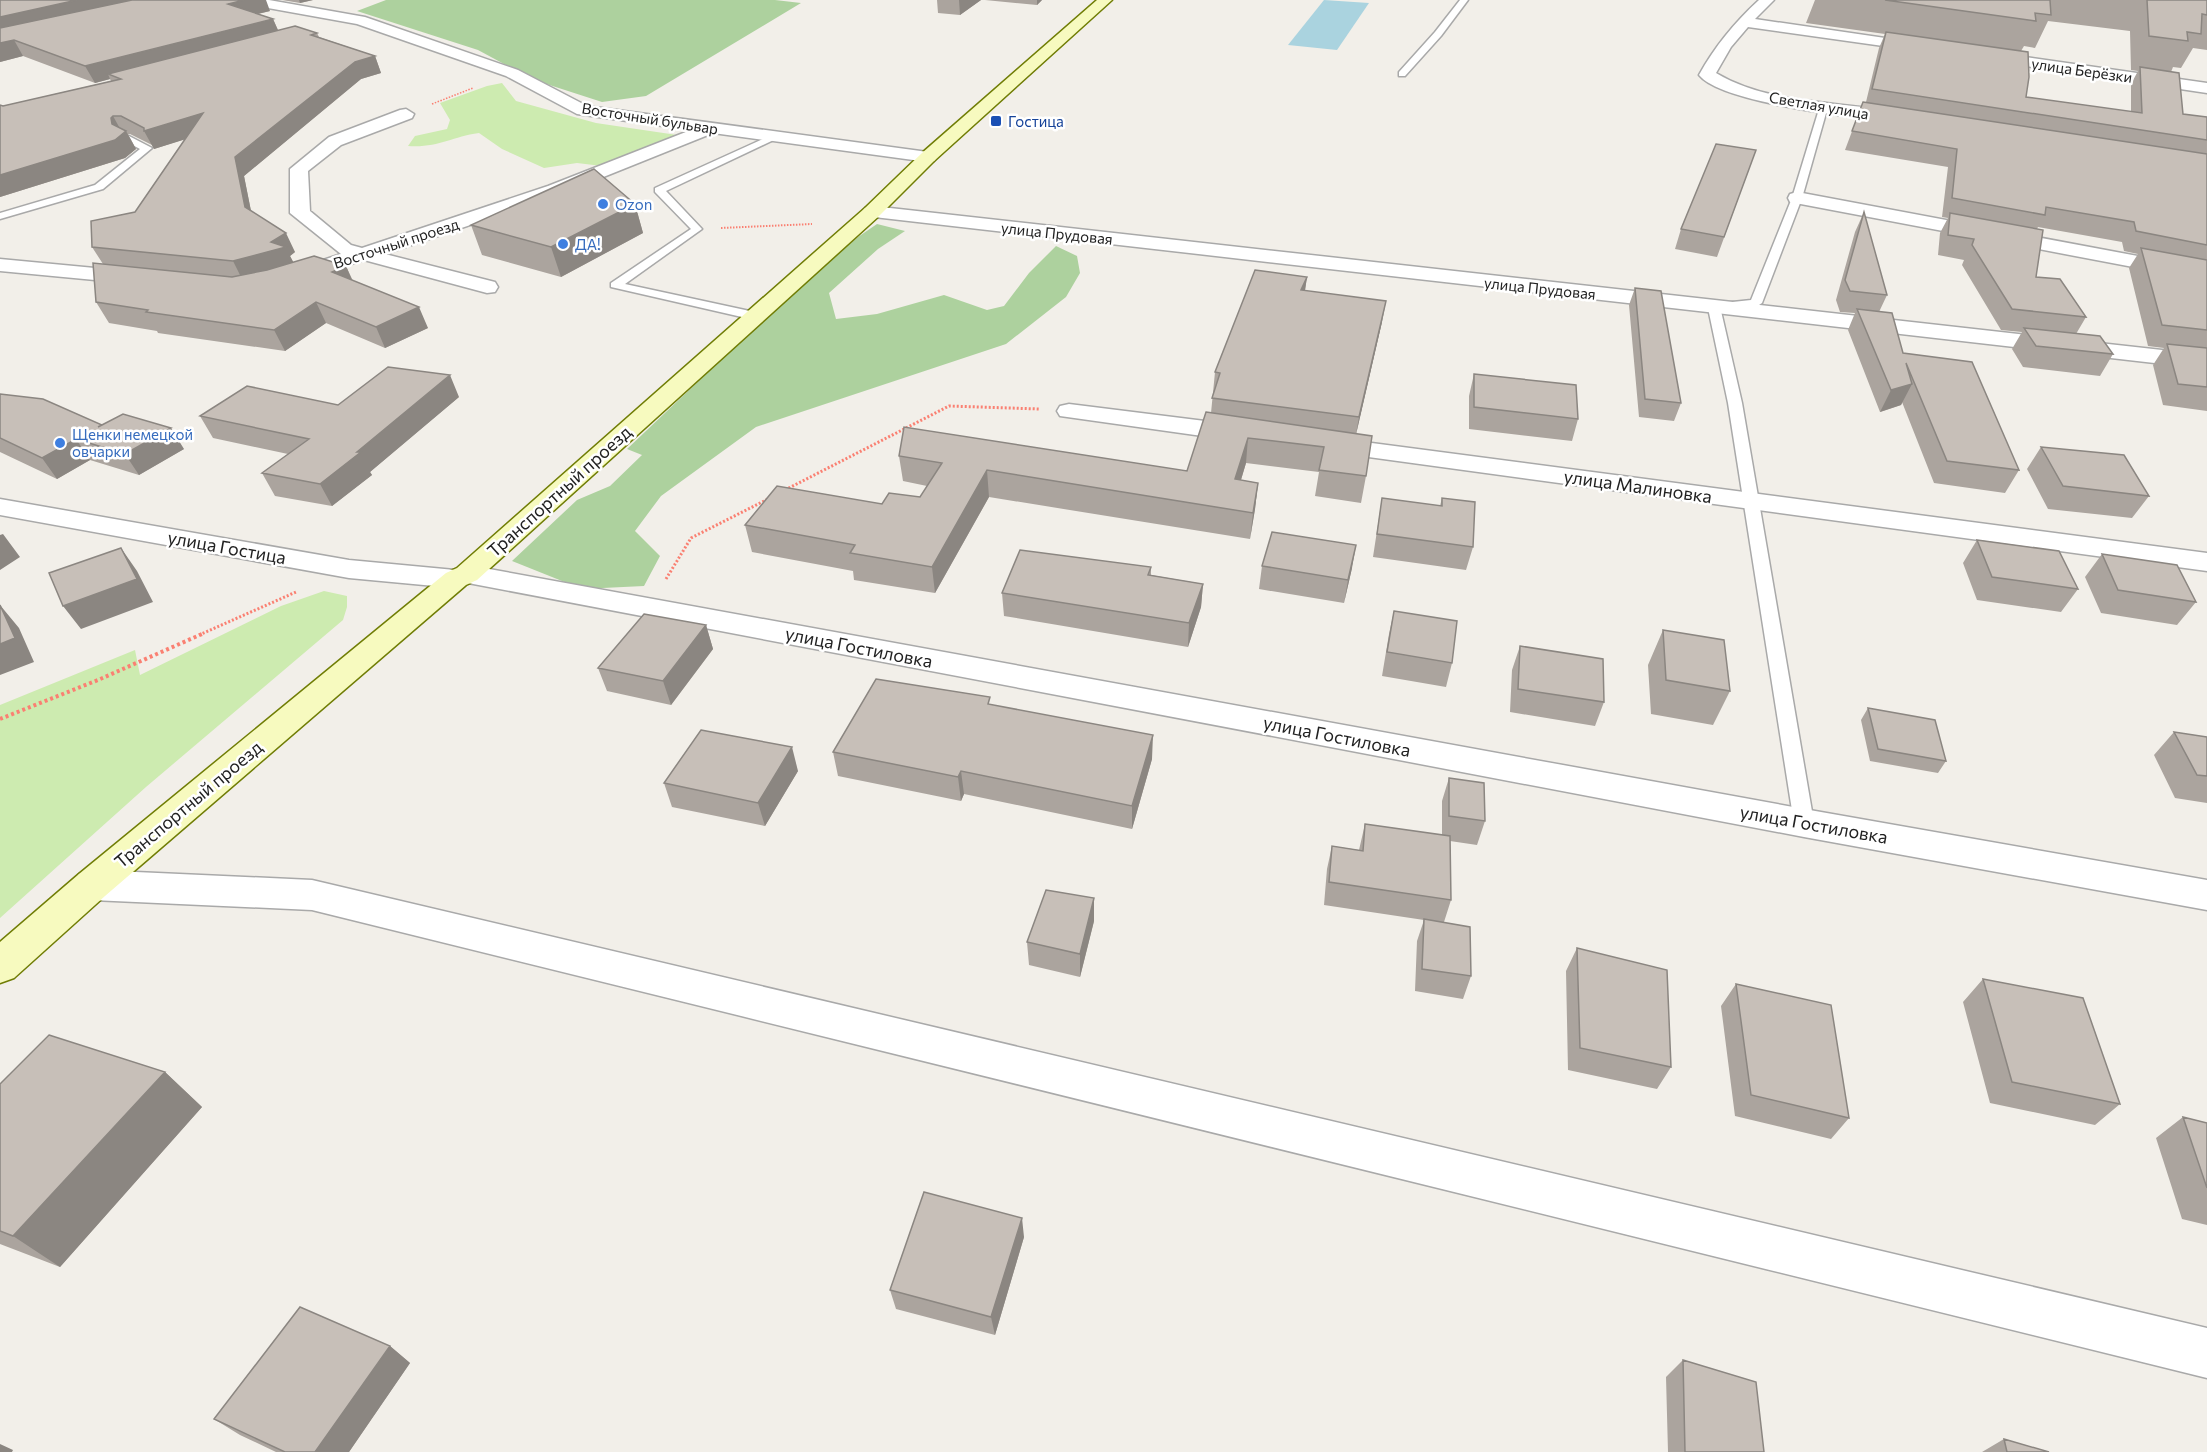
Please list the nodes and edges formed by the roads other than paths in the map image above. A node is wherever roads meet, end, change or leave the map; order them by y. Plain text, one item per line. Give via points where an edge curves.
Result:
1 (246, 0) edge
2 (1105, 0) edge
3 (1464, 0) edge
4 (1767, 0) edge
5 (349, 3) dead end
6 (325, 21) junction
7 (1743, 22) junction
8 (1940, 50) edge
9 (1963, 53) edge
10 (1402, 74) dead end
11 (2207, 88) edge
12 (1824, 106) junction
13 (406, 114) road end
14 (1917, 121) edge
15 (708, 129) junction
16 (775, 137) junction
17 (126, 138) edge
18 (928, 157) junction
19 (1797, 198) junction
20 (872, 212) junction
21 (0, 216) edge
22 (365, 254) junction
23 (0, 265) edge
24 (2207, 275) edge
25 (160, 280) edge
26 (280, 281) edge
27 (487, 286) dead end
28 (1714, 308) junction
29 (755, 316) junction
30 (2207, 362) edge
31 (1069, 411) road end
32 (1269, 437) edge
33 (1304, 442) edge
34 (1751, 501) junction
35 (0, 507) edge
36 (2207, 562) edge
37 (461, 576) junction
38 (1804, 823) junction
39 (92, 885) junction
40 (2207, 895) edge
41 (0, 966) edge
42 (2207, 1353) edge

1 - 6 street, Восточный бульвар
2 - 18 main road, Транспортный проезд
3 - 10 lane
4 - 7 street, Светлая улица
5 - 6 street
6 - 15 street, Восточный бульвар via 360,20 512,73 583,110
7 - 8 street
7 - 12 street, Светлая улица via 1707,75 1736,90
9 - 11 street, улица Берёзки
12 - 14 street, Светлая улица
12 - 19 lane
13 - 22 street via 335,141 299,169 300,213 344,249
15 - 16 street, Восточный бульвар
15 - 22 street, Восточный проезд via 579,184
16 - 18 street, Восточный бульвар
16 - 29 lane via 659,190 697,229 615,285
17 - 21 lane via 147,148 99,187
18 - 20 main road, Транспортный проезд
19 - 24 street
19 - 28 lane via 1756,303
20 - 28 street, улица Прудовая
20 - 29 main road, Транспортный проезд
22 - 26 street, Восточный проезд
22 - 27 street
23 - 25 street
28 - 30 street, улица Прудовая
28 - 34 lane
29 - 37 main road, Транспортный проезд
31 - 32 street
33 - 34 street, улица Малиновка
34 - 36 street, улица Малиновка
34 - 38 lane
35 - 37 street, улица Гостица via 349,569
37 - 38 street, улица Гостиловка via 648,607
37 - 39 main road, Транспортный проезд
38 - 40 street, улица Гостиловка
39 - 41 main road, Транспортный проезд
39 - 42 street via 312,895

